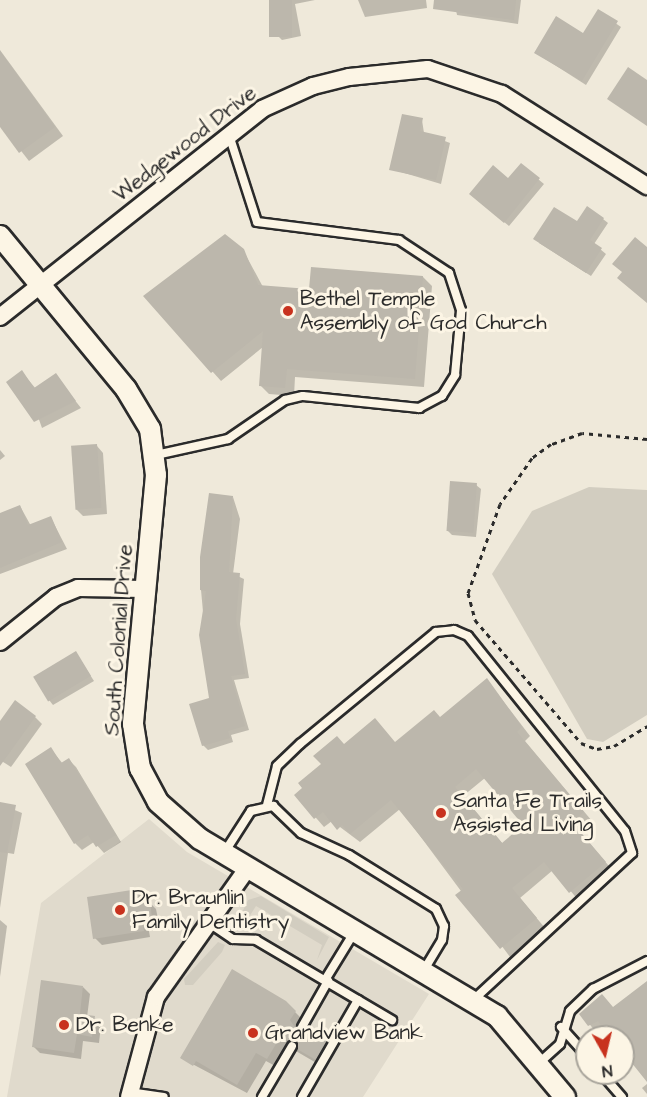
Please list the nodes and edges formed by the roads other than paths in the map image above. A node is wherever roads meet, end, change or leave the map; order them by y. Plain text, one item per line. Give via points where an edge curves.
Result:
1 (229, 135) junction
2 (647, 186) edge
3 (0, 236) edge
4 (39, 286) junction
5 (0, 316) edge
6 (156, 455) junction
7 (146, 589) junction
8 (0, 642) edge
9 (267, 805) junction
10 (224, 853) junction
11 (247, 869) junction
12 (212, 925) junction
13 (355, 931) junction
14 (647, 961) edge
15 (424, 970) junction
16 (327, 981) junction
17 (358, 1000) junction
18 (473, 1000) junction
19 (392, 1020) dead end
20 (302, 1027) dead end
21 (561, 1027) junction
22 (575, 1043) edge
23 (292, 1046) dead end
24 (539, 1063) junction
25 (612, 1085) edge
26 (129, 1094) edge
27 (164, 1097) edge
28 (262, 1097) edge
29 (302, 1097) edge
30 (565, 1097) edge
31 (622, 1097) edge

1 - 2 street, Wedgewood Drive via 262,109 313,86 428,69 502,94
1 - 4 street, Wedgewood Drive
1 - 6 lane via 256,222 399,240 449,273 461,310 455,375 442,396 419,408 303,396 285,400 228,439
3 - 4 street, South Colonial Drive
4 - 5 street, Wedgewood Drive
4 - 6 street, South Colonial Drive via 138,407
6 - 7 street, South Colonial Drive
7 - 8 street via 78,588 56,597
7 - 10 street, South Colonial Drive via 133,724 140,768 171,817
9 - 10 lane via 251,811
9 - 15 lane via 301,833 349,855 436,909 444,926 442,940
9 - 18 lane via 277,766 300,744 428,637 448,629 468,636 625,831 632,853
10 - 11 street, South Colonial Drive
11 - 12 street
11 - 13 street, South Colonial Drive
12 - 16 lane via 233,939 256,940
12 - 26 street via 156,997
13 - 15 street, South Colonial Drive
13 - 16 lane
14 - 21 lane via 593,989
15 - 18 street, South Colonial Drive
16 - 17 lane
16 - 20 lane
17 - 19 lane
17 - 29 lane
18 - 24 street, South Colonial Drive via 509,1027
21 - 22 lane
21 - 24 lane via 560,1044
23 - 28 lane
24 - 30 street, South Colonial Drive
25 - 31 lane
26 - 27 lane

